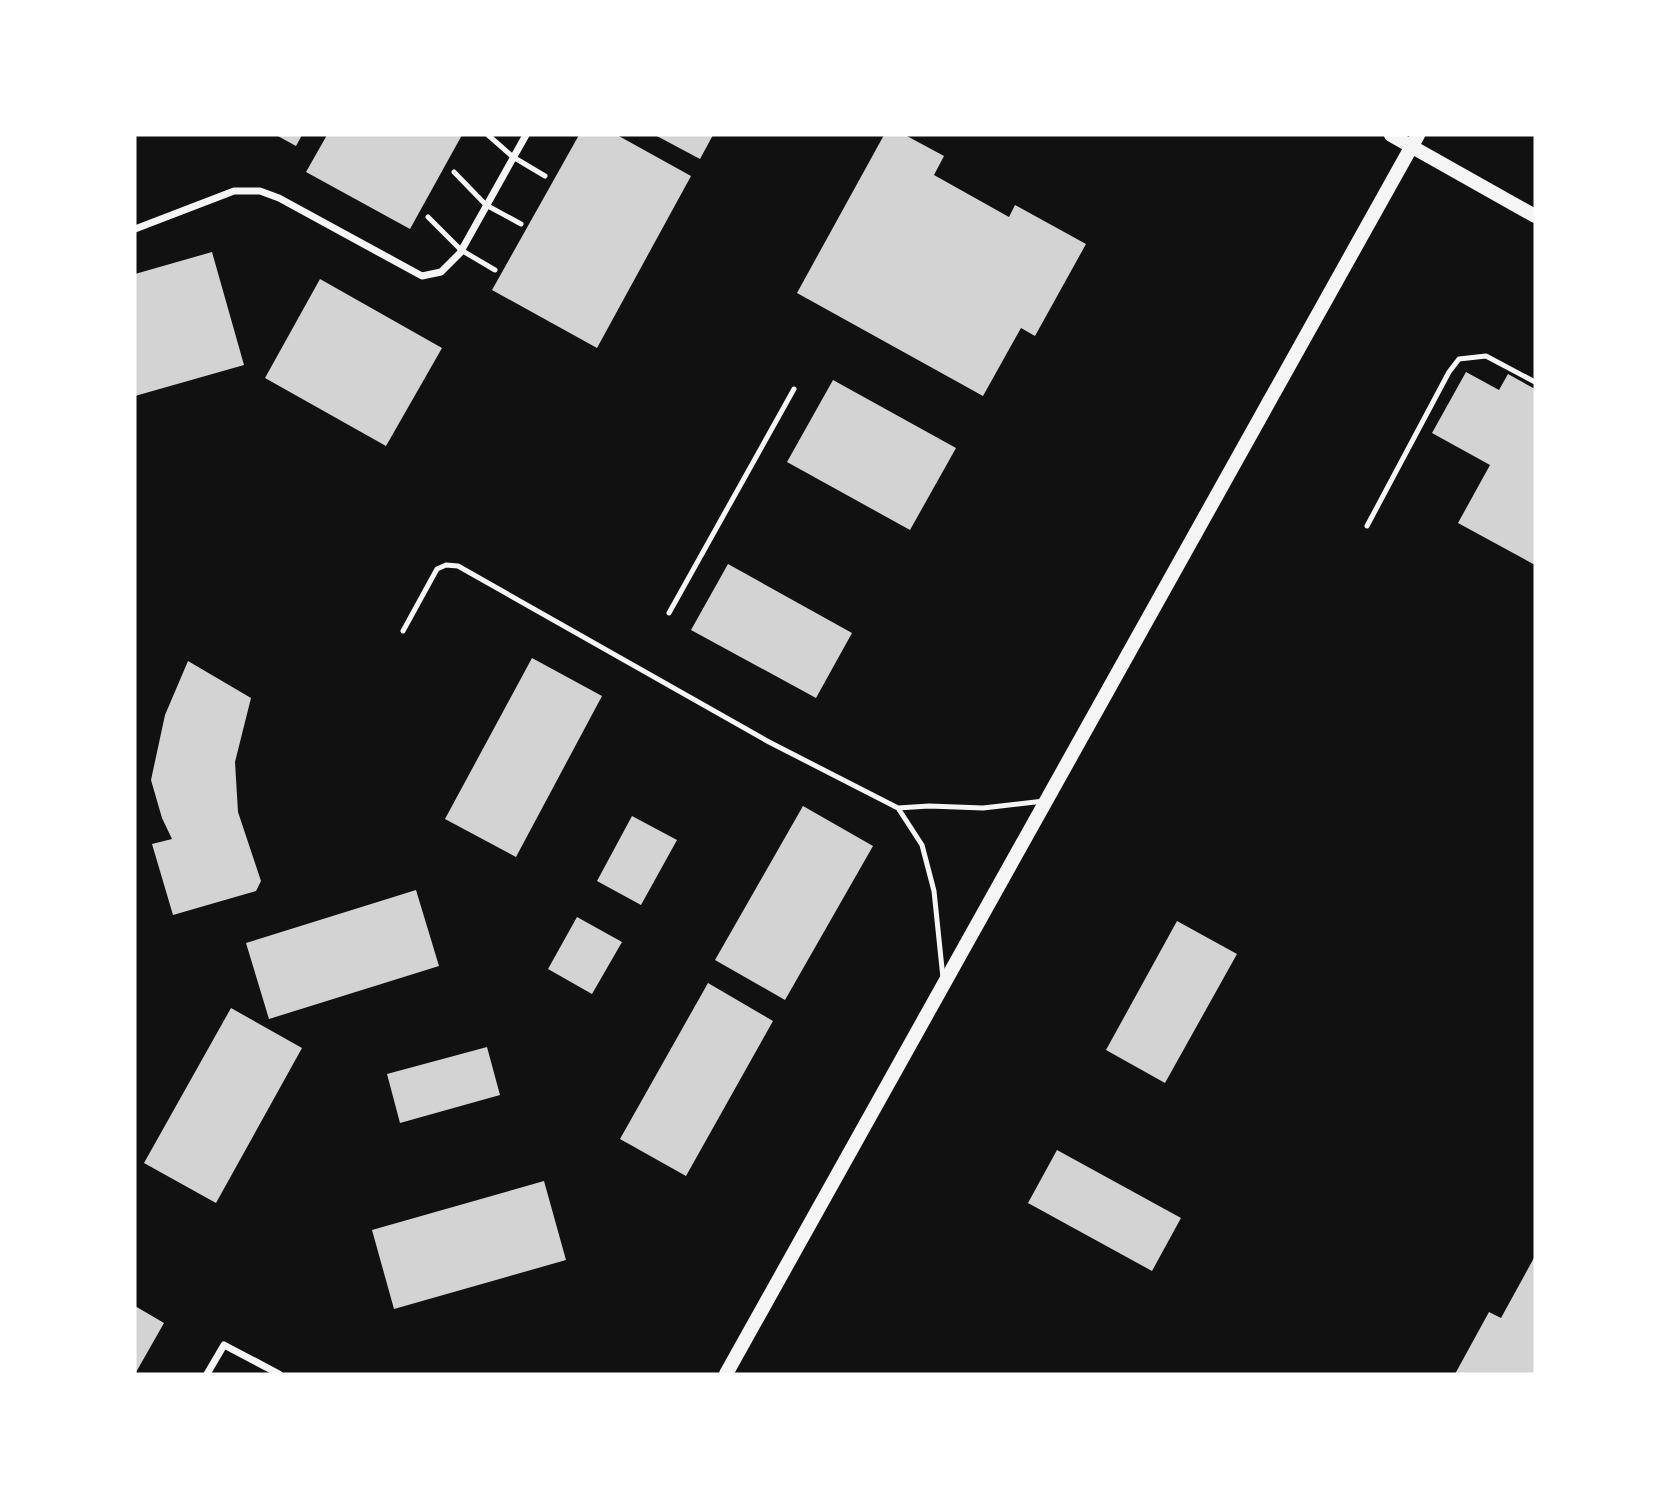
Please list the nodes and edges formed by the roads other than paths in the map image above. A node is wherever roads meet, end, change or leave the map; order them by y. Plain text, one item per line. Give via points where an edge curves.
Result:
1 (488, 135) edge
2 (526, 135) edge
3 (1391, 135) edge
4 (1415, 141) edge
5 (513, 157) junction
6 (454, 172) dead end
7 (545, 176) dead end
8 (486, 205) junction
9 (428, 216) dead end
10 (1535, 216) edge
11 (520, 224) dead end
12 (135, 229) edge
13 (461, 250) junction
14 (495, 270) dead end
15 (1535, 382) edge
16 (794, 389) dead end
17 (1367, 526) dead end
18 (669, 613) dead end
19 (403, 631) dead end
20 (1047, 801) junction
21 (898, 808) junction
22 (944, 986) junction
23 (207, 1374) edge
24 (279, 1374) edge
25 (726, 1374) edge

1 - 5 lane
2 - 5 street
3 - 4 main road
4 - 10 main road
4 - 20 main road
5 - 7 lane
5 - 8 street
6 - 8 lane
8 - 11 lane
8 - 13 street
9 - 13 lane
12 - 13 street via 234,191 260,191 422,276 441,272
13 - 14 lane
15 - 17 lane via 1486,356 1459,359
16 - 18 lane
19 - 21 lane via 437,569 458,566 769,742
20 - 21 lane via 983,808
20 - 22 main road
21 - 22 lane via 922,845 934,891
22 - 25 main road
23 - 24 street via 223,1345

